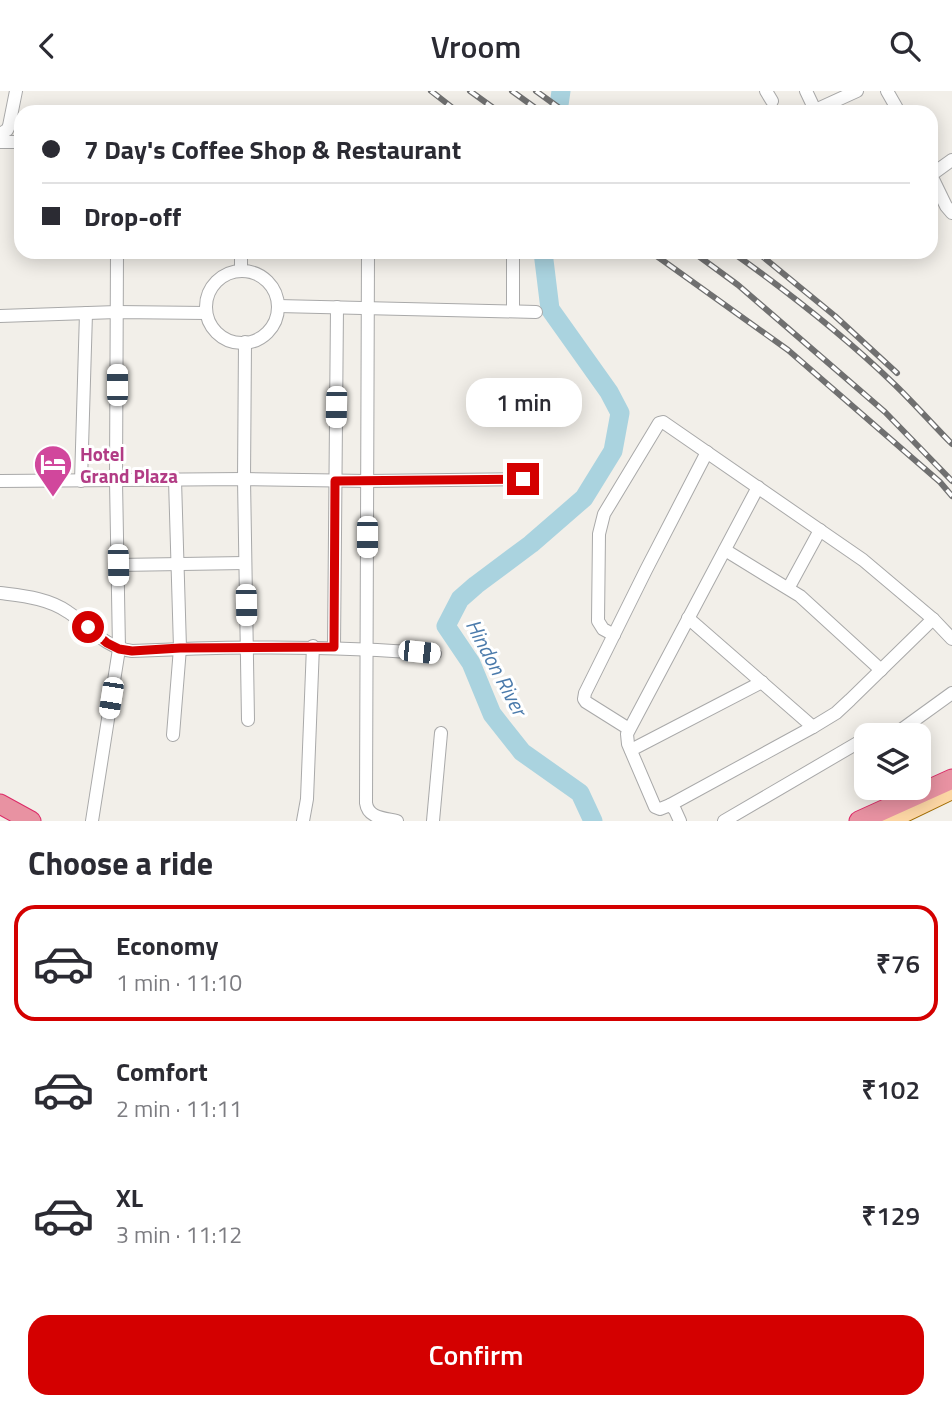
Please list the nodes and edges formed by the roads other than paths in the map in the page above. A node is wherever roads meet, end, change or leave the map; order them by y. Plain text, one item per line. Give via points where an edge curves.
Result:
1 (16, 91) edge
2 (857, 91) edge
3 (826, 105) edge
4 (0, 134) edge
5 (938, 189) edge
6 (952, 213) edge
7 (117, 259) edge
8 (241, 259) edge
9 (368, 259) edge
10 (513, 259) edge
11 (241, 271) junction
12 (278, 306) junction
13 (337, 307) junction
14 (369, 308) junction
15 (513, 311) junction
16 (117, 312) junction
17 (536, 312) dead end
18 (86, 313) junction
19 (206, 313) junction
20 (0, 316) edge
21 (245, 342) junction
22 (707, 452) junction
23 (244, 479) junction
24 (523, 479) dead end
25 (175, 480) junction
26 (0, 481) edge
27 (81, 481) junction
28 (116, 481) junction
29 (335, 481) junction
30 (367, 481) junction
31 (758, 487) junction
32 (820, 530) junction
33 (724, 550) junction
34 (245, 563) junction
35 (118, 565) junction
36 (177, 565) junction
37 (789, 587) junction
38 (0, 593) edge
39 (688, 618) junction
40 (933, 619) junction
41 (614, 635) junction
42 (952, 639) edge
43 (313, 646) junction
44 (246, 647) junction
45 (334, 647) junction
46 (180, 648) junction
47 (367, 648) junction
48 (119, 649) junction
49 (435, 654) dead end
50 (881, 670) junction
51 (762, 682) junction
52 (952, 693) edge
53 (248, 720) dead end
54 (911, 723) edge
55 (813, 727) junction
56 (629, 729) junction
57 (441, 733) dead end
58 (173, 735) dead end
59 (854, 745) edge
60 (631, 750) junction
61 (952, 779) edge
62 (952, 791) edge
63 (0, 804) edge
64 (670, 805) junction
65 (31, 821) edge
66 (92, 821) edge
67 (303, 821) edge
68 (397, 821) edge
69 (433, 821) edge
70 (680, 821) edge
71 (724, 821) edge
72 (859, 821) edge
73 (890, 821) edge

1 - 4 street via 9,126
2 - 3 street
5 - 6 street
7 - 16 street
8 - 11 street
9 - 14 street
10 - 15 street
11 - 12 street via 262,277 276,295
11 - 19 street via 218,279 206,300
12 - 13 street
12 - 21 street via 265,334
13 - 14 street
13 - 29 street
14 - 15 street
14 - 30 street
15 - 17 street
16 - 18 street
16 - 19 street
16 - 28 street
18 - 20 street
18 - 27 street
19 - 21 street via 224,338
21 - 23 street
22 - 31 street
22 - 41 street
22 - 41 street via 659,423 604,515 599,534 598,621
23 - 25 street
23 - 29 street
23 - 34 street
24 - 30 street
25 - 28 street
25 - 36 street
26 - 27 street
27 - 28 street
28 - 35 street
29 - 30 street
29 - 45 street
30 - 47 street
31 - 32 street
31 - 33 street
32 - 37 street
32 - 40 street
33 - 37 street
33 - 39 street
34 - 36 street
34 - 44 street
35 - 36 street
35 - 48 street
36 - 46 street
37 - 50 street
38 - 48 street via 60,607
39 - 51 street
39 - 56 street
40 - 42 street
40 - 50 street
41 - 56 street via 584,699
43 - 44 street
43 - 45 street
43 - 67 street
44 - 46 street
44 - 53 street
45 - 47 street
46 - 48 street
46 - 58 street
47 - 49 street
47 - 68 street via 367,810
48 - 66 street
50 - 55 street via 836,713
51 - 55 street
51 - 60 street
52 - 54 street
55 - 64 street
56 - 60 street
57 - 69 street
59 - 71 street
60 - 64 street via 655,807
61 - 72 highway
62 - 73 main road
63 - 65 highway
64 - 70 street

